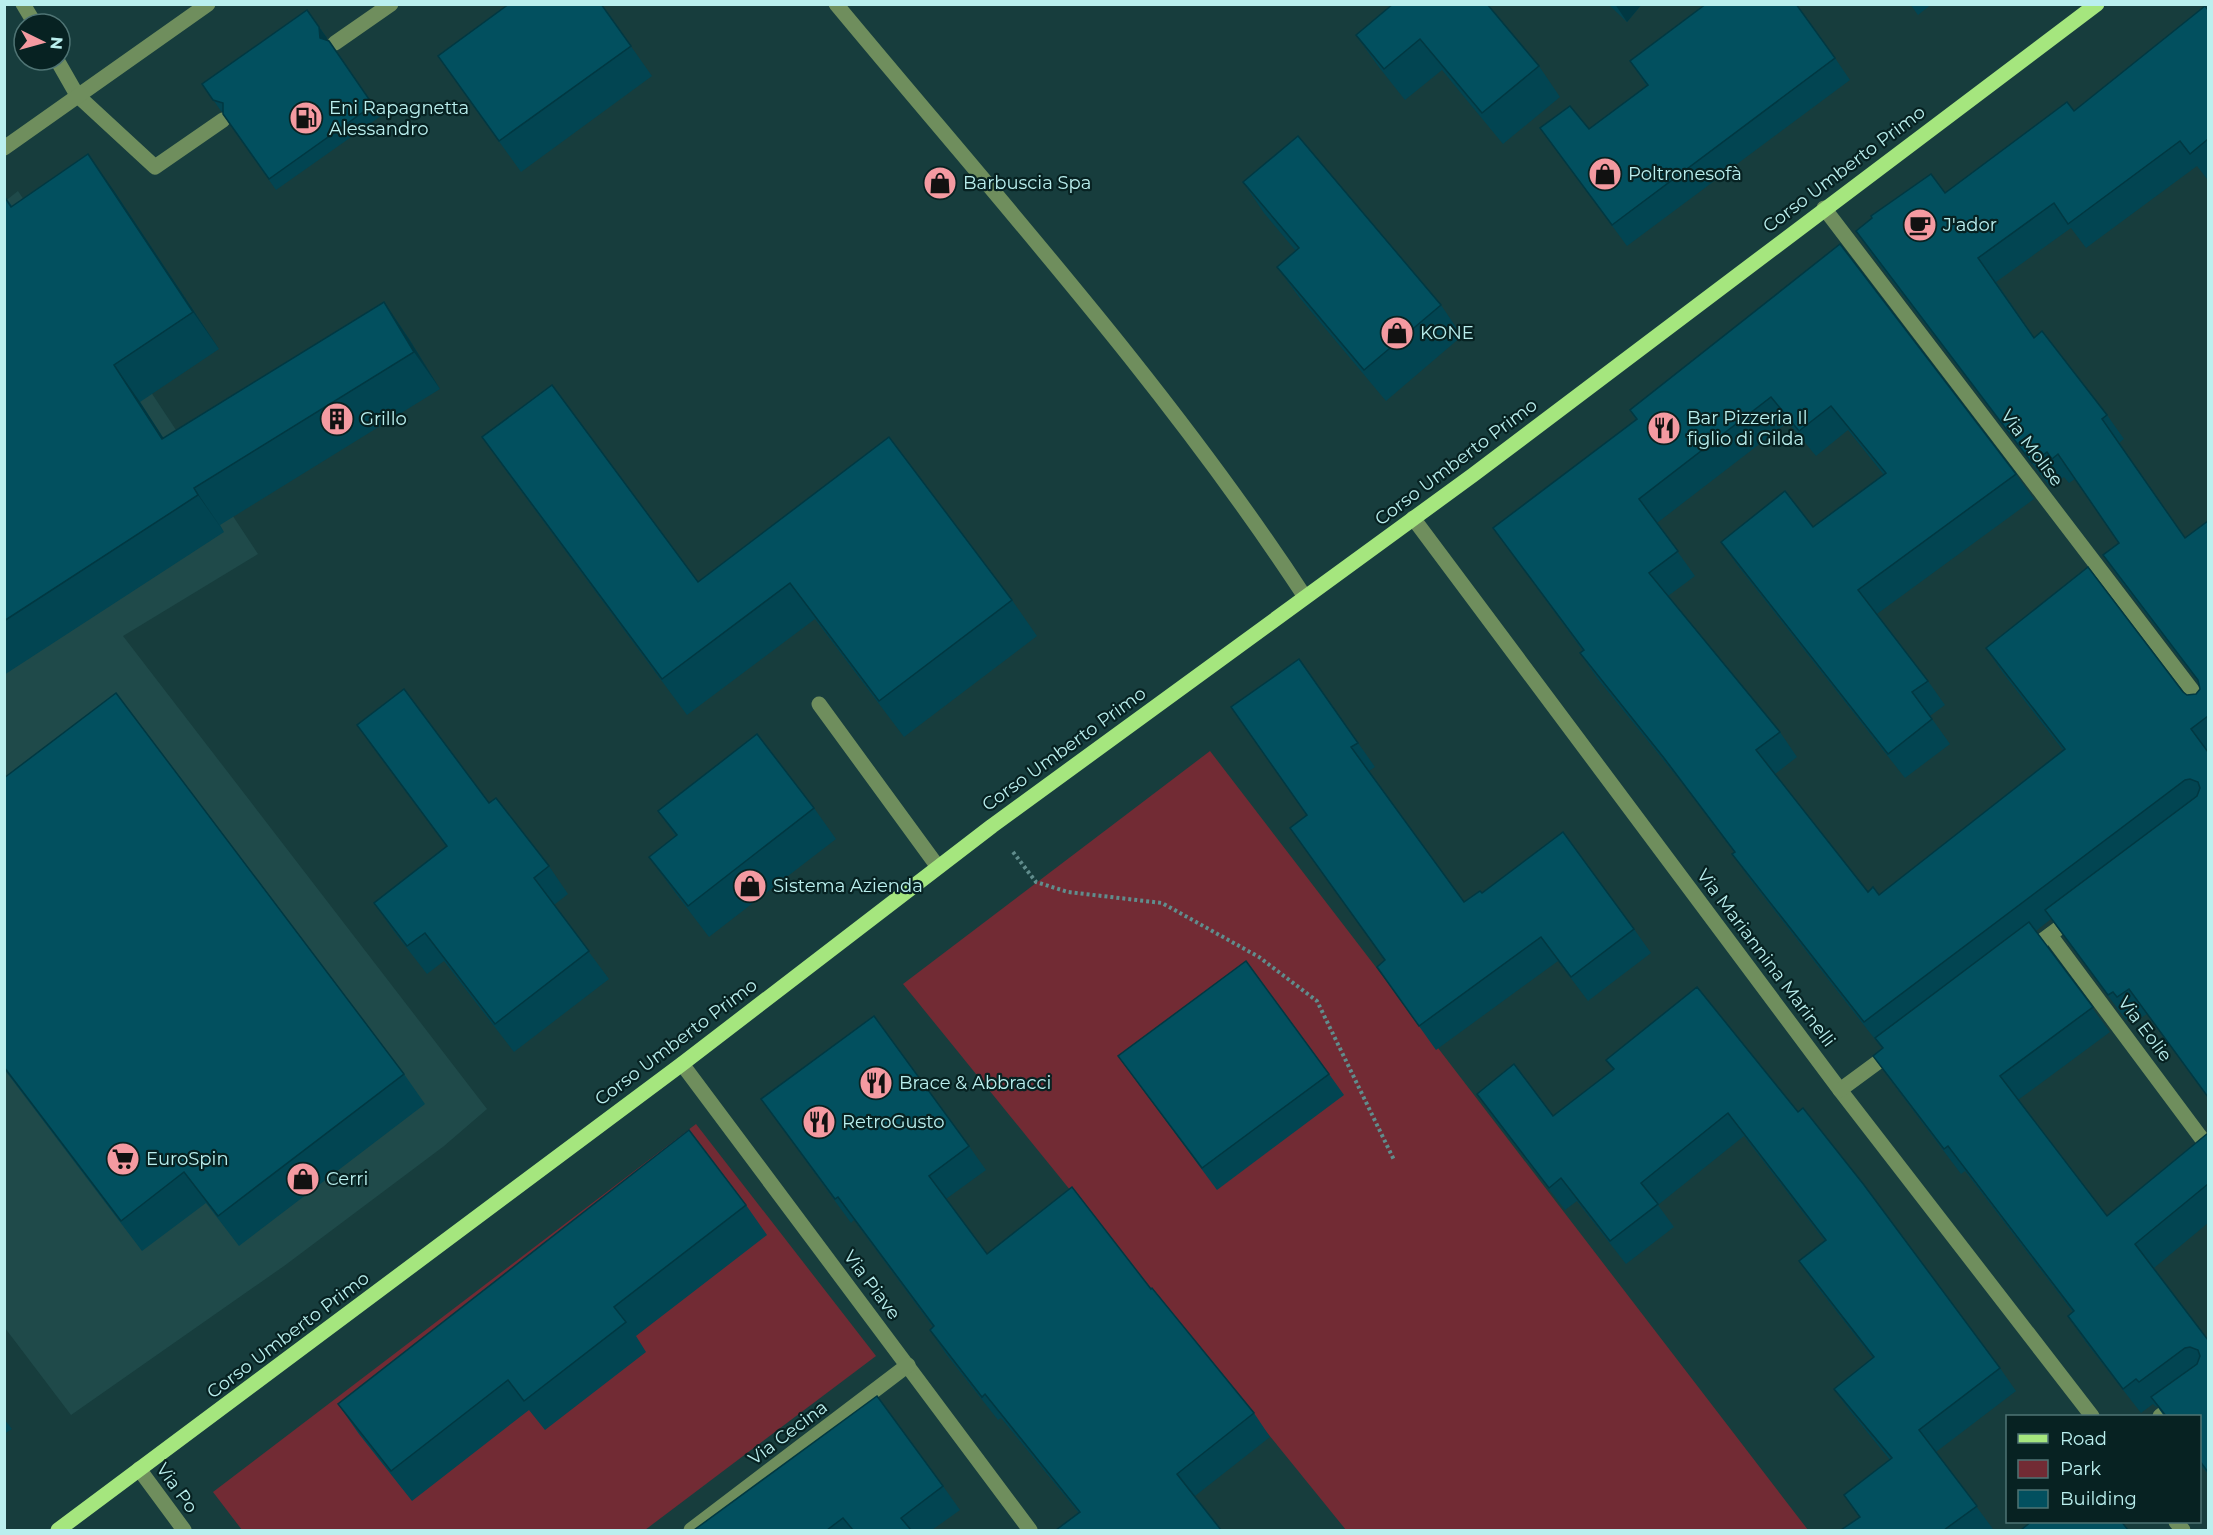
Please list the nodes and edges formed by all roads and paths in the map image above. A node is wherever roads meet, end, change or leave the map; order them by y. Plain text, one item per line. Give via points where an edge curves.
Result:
1 (208, 4) edge
2 (391, 4) edge
3 (836, 4) edge
4 (2097, 4) edge
5 (335, 43) dead end
6 (64, 72) edge
7 (77, 94) junction
8 (223, 120) edge
9 (4, 148) edge
10 (1824, 208) junction
11 (1413, 518) junction
12 (1305, 597) junction
13 (819, 704) dead end
14 (2208, 711) edge
15 (992, 826) junction
16 (938, 867) junction
17 (2087, 907) edge
18 (2049, 935) junction
19 (2012, 963) edge
20 (1907, 1041) edge
21 (682, 1064) junction
22 (1840, 1090) junction
23 (2208, 1147) edge
24 (1394, 1160) dead end
25 (908, 1365) junction
26 (2208, 1381) edge
27 (2091, 1415) edge
28 (2161, 1415) edge
29 (139, 1469) junction
30 (58, 1530) edge
31 (184, 1530) edge
32 (691, 1530) edge
33 (1030, 1530) edge

1 - 7 street
2 - 5 street
3 - 12 street via 1156,388
4 - 10 main road, Corso Umberto Primo
6 - 7 street
7 - 8 street via 155,167
7 - 9 street
10 - 11 main road, Corso Umberto Primo
10 - 14 street, Via Molise
11 - 12 main road, Corso Umberto Primo
11 - 22 street, Via Mariannina Marinelli
12 - 15 main road, Corso Umberto Primo
13 - 16 street
15 - 16 main road, Corso Umberto Primo
15 - 24 path via 1036,882 1068,892 1162,903 1259,957 1317,1001
16 - 21 main road, Corso Umberto Primo
17 - 18 street
18 - 19 street
18 - 23 street, Via Eolie
20 - 22 street
21 - 25 street, Via Piave
21 - 29 main road, Corso Umberto Primo
22 - 27 street, Via Mariannina Marinelli
25 - 32 street, Via Cecina
25 - 33 street, Via Piave
26 - 28 street
29 - 30 main road, Corso Umberto Primo
29 - 31 street, Via Po

